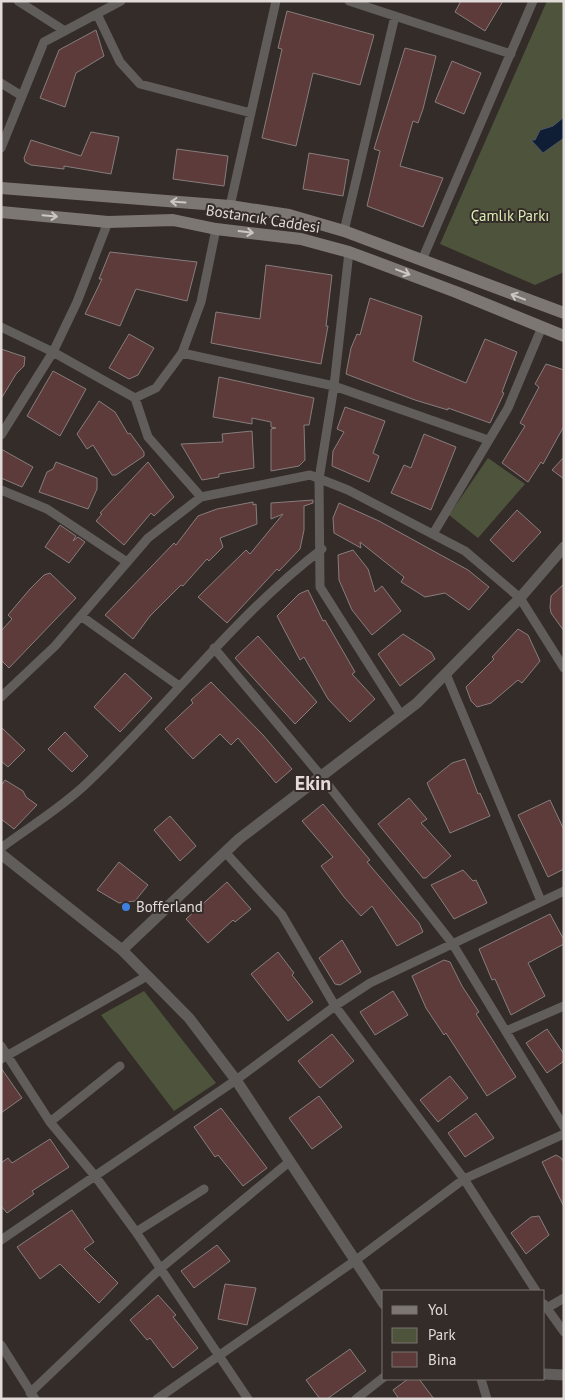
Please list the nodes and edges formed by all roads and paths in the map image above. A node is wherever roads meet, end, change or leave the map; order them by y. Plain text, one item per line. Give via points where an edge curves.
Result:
1 (18, 1) edge
2 (121, 1) edge
3 (276, 1) edge
4 (349, 1) edge
5 (533, 1) edge
6 (97, 14) junction
7 (395, 16) junction
8 (65, 31) junction
9 (511, 54) junction
10 (1, 83) edge
11 (22, 96) junction
12 (251, 113) junction
13 (1, 148) edge
14 (1, 188) edge
15 (230, 206) junction
16 (1, 212) edge
17 (108, 222) junction
18 (216, 229) junction
19 (344, 231) junction
20 (350, 252) junction
21 (422, 260) junction
22 (562, 310) edge
23 (1, 327) edge
24 (542, 328) junction
25 (564, 336) edge
26 (53, 352) junction
27 (182, 353) junction
28 (334, 386) junction
29 (135, 398) junction
30 (1, 435) edge
31 (488, 440) junction
32 (319, 478) junction
33 (1, 490) edge
34 (201, 497) junction
35 (433, 534) junction
36 (564, 547) edge
37 (322, 549) junction
38 (127, 562) junction
39 (520, 598) junction
40 (81, 616) junction
41 (214, 648) junction
42 (564, 668) edge
43 (446, 674) junction
44 (179, 686) junction
45 (1, 697) edge
46 (401, 715) junction
47 (321, 776) junction
48 (1, 848) edge
49 (225, 852) junction
50 (1, 854) edge
51 (564, 891) edge
52 (541, 901) junction
53 (452, 943) junction
54 (122, 950) junction
55 (147, 976) junction
56 (334, 1006) junction
57 (564, 1006) edge
58 (506, 1031) junction
59 (1, 1046) edge
60 (4, 1057) edge
61 (120, 1066) dead end
62 (236, 1080) junction
63 (50, 1122) junction
64 (564, 1127) edge
65 (564, 1134) edge
66 (289, 1162) junction
67 (95, 1176) junction
68 (464, 1179) junction
69 (204, 1189) dead end
70 (136, 1232) junction
71 (1, 1240) edge
72 (356, 1260) junction
73 (161, 1268) junction
74 (535, 1290) edge
75 (564, 1298) edge
76 (382, 1301) edge
77 (545, 1306) edge
78 (564, 1332) edge
79 (1, 1345) edge
80 (221, 1356) junction
81 (545, 1374) edge
82 (564, 1375) edge
83 (382, 1379) edge
84 (481, 1380) edge
85 (33, 1396) edge
86 (157, 1399) edge
87 (248, 1399) edge
88 (356, 1399) edge
89 (487, 1399) edge

1 - 8 street
2 - 6 street
3 - 12 street
4 - 7 street
5 - 9 street
6 - 8 street
6 - 12 street via 120,62 140,84
7 - 9 street
7 - 19 street
8 - 11 street via 44,42
9 - 21 street
10 - 11 street
11 - 13 street
12 - 15 street
15 -> 14 main road, Bostancık Caddesi
15 - 19 main road, Bostancık Caddesi via 288,215
16 -> 17 main road, Bostancık Caddesi
17 - 18 main road, Bostancık Caddesi via 173,220
17 - 26 street via 77,302
18 -> 20 main road, Bostancık Caddesi via 301,239
18 - 27 street via 201,302
19 - 21 main road, Bostancık Caddesi
20 -> 24 main road, Bostancık Caddesi
20 - 28 street
22 -> 21 main road, Bostancık Caddesi
23 - 26 street
24 - 25 main road, Bostancık Caddesi
24 - 31 street via 508,408
26 - 29 street
26 - 30 street
27 - 28 street
27 - 29 street via 156,388
28 - 31 street
28 - 32 street
29 - 34 street via 148,437
31 - 35 street
32 - 34 street via 310,475
32 - 35 street
32 - 37 street
33 - 38 street via 47,509
34 - 38 street via 148,538
35 - 39 street via 465,550
36 - 39 street
37 - 41 street via 288,576
37 - 46 street via 320,587
38 - 40 street
39 - 42 street
39 - 43 street
40 - 44 street
40 - 45 street via 55,646
41 - 44 street
41 - 47 street
43 - 46 street
43 - 52 street
44 - 48 street via 85,785
46 - 47 street
47 - 49 street
47 - 53 street
49 - 54 street
49 - 56 street via 282,915
50 - 54 street
51 - 52 street
52 - 53 street
53 - 56 street via 370,983
53 - 58 street
54 - 55 street
55 - 60 street
55 - 62 street via 189,1018
56 - 62 street
56 - 68 street
57 - 58 street
58 - 64 street
59 - 60 street
60 - 63 street
61 - 63 street
62 - 66 street
62 - 67 street
63 - 67 street
65 - 68 street
66 - 72 street
66 - 73 street
67 - 70 street
67 - 71 street
68 - 72 street
68 - 74 street
69 - 70 street
70 - 73 street
72 - 76 street
72 - 80 street
73 - 80 street
73 - 85 street
75 - 77 street
77 - 78 street
79 - 85 street
80 - 86 street
80 - 87 street
81 - 82 street
83 - 88 street
84 - 89 street

